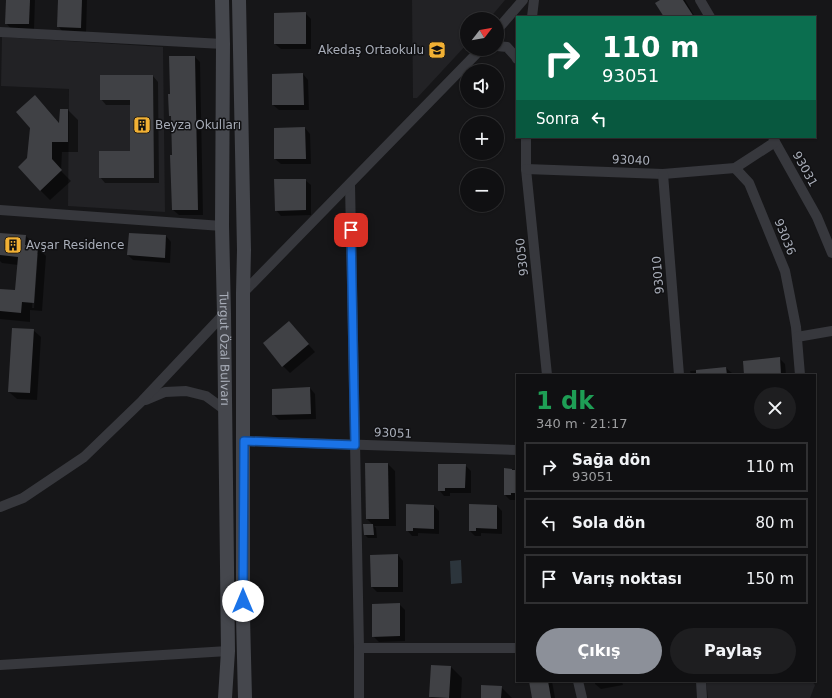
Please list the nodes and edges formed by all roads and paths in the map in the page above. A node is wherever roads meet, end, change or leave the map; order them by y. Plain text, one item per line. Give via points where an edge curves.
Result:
1 (222, 0) edge
2 (239, 0) edge
3 (523, 0) edge
4 (534, 0) edge
5 (700, 0) edge
6 (532, 16) edge
7 (709, 16) edge
8 (504, 22) edge
9 (0, 32) edge
10 (223, 44) junction
11 (504, 47) edge
12 (476, 56) edge
13 (516, 57) edge
14 (526, 138) edge
15 (774, 139) edge
16 (735, 168) junction
17 (526, 169) junction
18 (663, 174) junction
19 (350, 184) junction
20 (0, 210) edge
21 (222, 226) junction
22 (832, 253) edge
23 (243, 293) junction
24 (224, 314) junction
25 (832, 331) edge
26 (797, 337) junction
27 (547, 374) edge
28 (679, 374) edge
29 (800, 374) edge
30 (142, 401) junction
31 (225, 410) junction
32 (244, 441) junction
33 (355, 445) junction
34 (516, 450) edge
35 (0, 507) edge
36 (359, 648) junction
37 (516, 648) edge
38 (228, 651) junction
39 (0, 665) edge
40 (578, 682) edge
41 (701, 682) edge
42 (225, 698) edge
43 (245, 698) edge
44 (359, 698) edge
45 (582, 698) edge
46 (702, 698) edge

1 - 10 main road, Turgut Özal Bulvarı
2 - 23 main road, Turgut Özal Bulvarı
3 - 8 street
4 - 6 street
5 - 7 street
9 - 10 street
10 - 21 main road, Turgut Özal Bulvarı
11 - 13 street
12 - 19 street
14 - 17 street, 93050
15 - 16 street
15 - 22 street, 93031 via 817,217
16 - 18 street, 93040
16 - 26 street, 93036 via 749,184 785,271
17 - 18 street, 93040
17 - 27 street, 93050
18 - 28 street, 93010
19 - 23 street
19 - 33 street
20 - 21 street
21 - 24 main road, Turgut Özal Bulvarı
23 - 32 main road, Turgut Özal Bulvarı
24 - 30 street
24 - 31 main road, Turgut Özal Bulvarı
25 - 26 street
26 - 29 street, 93036
30 - 31 street via 166,392 186,391 206,396
30 - 35 street via 84,457 23,498
31 - 38 main road, Turgut Özal Bulvarı
32 - 33 street, 93051
32 - 43 main road, Turgut Özal Bulvarı
33 - 34 street, 93051
33 - 36 street
36 - 37 street
36 - 44 street
38 - 39 street
38 - 42 main road, Turgut Özal Bulvarı
40 - 45 street
41 - 46 street

